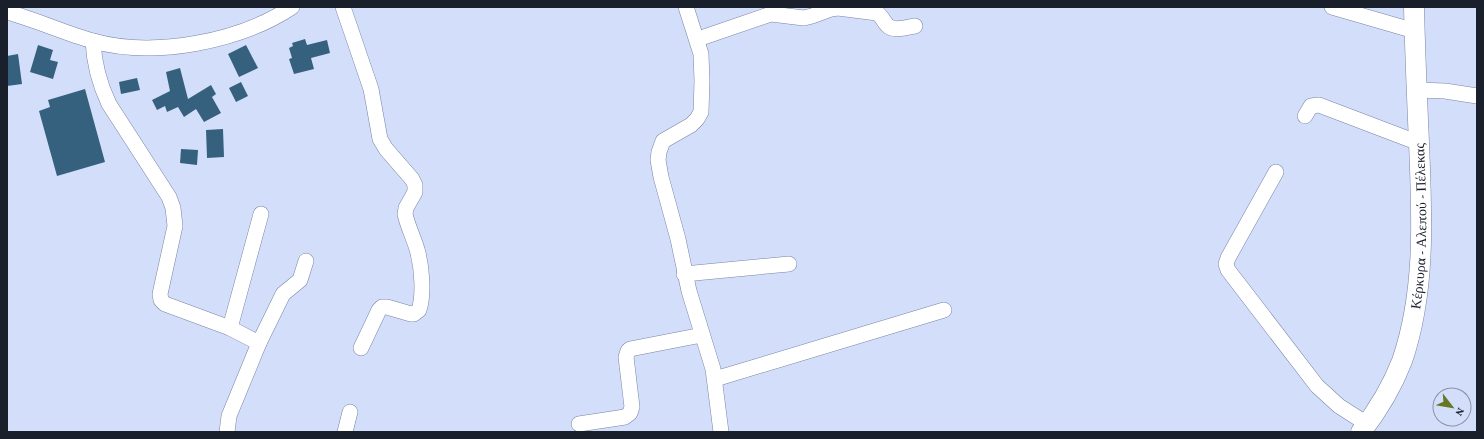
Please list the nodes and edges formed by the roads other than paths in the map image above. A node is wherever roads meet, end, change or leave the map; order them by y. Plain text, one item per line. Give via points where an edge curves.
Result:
1 (292, 7) edge
2 (343, 7) edge
3 (686, 7) edge
4 (1332, 7) edge
5 (1414, 7) edge
6 (831, 8) edge
7 (7, 12) edge
8 (915, 26) dead end
9 (1415, 31) junction
10 (698, 39) junction
11 (93, 41) junction
12 (1417, 90) junction
13 (1477, 96) edge
14 (1305, 116) dead end
15 (1419, 143) junction
16 (1276, 172) dead end
17 (261, 214) dead end
18 (306, 261) dead end
19 (789, 264) dead end
20 (684, 274) junction
21 (944, 310) dead end
22 (230, 328) junction
23 (702, 334) junction
24 (260, 343) junction
25 (361, 348) dead end
26 (715, 379) junction
27 (350, 412) dead end
28 (579, 424) dead end
29 (1364, 428) edge
30 (227, 432) edge
31 (345, 432) edge
32 (721, 432) edge

1 - 11 street via 253,26 192,45 157,48 112,46
2 - 25 street via 371,89 380,139 415,185 415,192 405,214 421,270 419,310 411,314 382,307
3 - 10 street
4 - 9 street
5 - 9 main road, Κέρκυρα - Αλεπού - Πέλεκας
6 - 8 street via 877,13 890,28
6 - 10 street via 804,18 771,14
7 - 11 street
9 - 12 main road, Κέρκυρα - Αλεπού - Πέλεκας
10 - 20 street via 702,60 701,112 691,125 663,141 658,152 661,177 678,239
11 - 22 street via 97,76 102,90 169,197 173,208 174,226 160,294 161,300 165,304
12 - 13 street
12 - 15 main road, Κέρκυρα - Αλεπού - Πέλεκας
14 - 15 street via 1311,106 1319,105
15 - 29 main road, Κέρκυρα - Αλεπού - Πέλεκας via 1422,241 1413,321 1396,374 1382,402
16 - 29 street via 1228,258 1228,270 1317,386
17 - 22 street
18 - 24 street via 300,280 283,294
19 - 20 street
20 - 23 street
21 - 26 street
22 - 24 street
23 - 26 street
23 - 28 street via 630,349 626,357 632,407 630,413
24 - 30 street via 229,416
26 - 32 street
27 - 31 street

